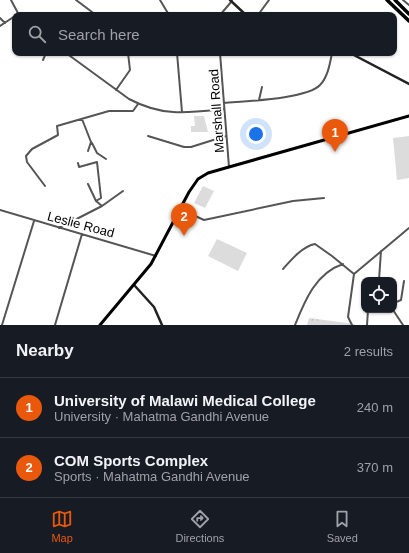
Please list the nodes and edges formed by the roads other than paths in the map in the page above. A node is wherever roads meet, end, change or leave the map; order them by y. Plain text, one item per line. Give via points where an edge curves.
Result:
1 (11, 0) edge
2 (76, 0) edge
3 (160, 0) edge
4 (268, 0) edge
5 (387, 0) edge
6 (395, 0) edge
7 (403, 0) edge
8 (231, 1) edge
9 (409, 5) edge
10 (17, 12) edge
11 (92, 12) edge
12 (167, 12) edge
13 (222, 12) edge
14 (243, 12) edge
15 (260, 12) edge
16 (409, 14) edge
17 (0, 18) edge
18 (12, 18) edge
19 (409, 21) edge
20 (5, 23) junction
21 (0, 26) edge
22 (45, 56) edge
23 (70, 56) edge
24 (128, 56) edge
25 (177, 56) edge
26 (220, 56) edge
27 (331, 56) edge
28 (356, 56) edge
29 (43, 60) dead end
30 (409, 84) edge
31 (262, 87) dead end
32 (116, 90) junction
33 (259, 100) junction
34 (224, 103) junction
35 (138, 104) junction
36 (224, 109) junction
37 (182, 112) junction
38 (409, 116) edge
39 (82, 119) junction
40 (148, 136) dead end
41 (226, 136) junction
42 (91, 142) junction
43 (88, 151) dead end
44 (106, 159) dead end
45 (78, 163) dead end
46 (229, 167) junction
47 (88, 184) dead end
48 (45, 186) dead end
49 (123, 191) dead end
50 (324, 198) dead end
51 (96, 201) junction
52 (102, 206) junction
53 (180, 209) junction
54 (0, 210) edge
55 (34, 221) junction
56 (58, 228) junction
57 (409, 228) edge
58 (82, 234) junction
59 (381, 250) junction
60 (156, 256) junction
61 (343, 264) junction
62 (284, 269) dead end
63 (354, 274) junction
64 (379, 277) edge
65 (404, 281) dead end
66 (135, 286) junction
67 (397, 302) edge
68 (368, 313) edge
69 (396, 313) edge
70 (2, 325) edge
71 (55, 325) edge
72 (100, 325) edge
73 (162, 325) edge
74 (295, 325) edge
75 (352, 325) edge
76 (367, 325) edge
77 (402, 325) edge

1 - 10 street
2 - 11 street
3 - 12 street
4 - 15 street
5 - 19 highway
6 - 16 highway
7 - 9 street
8 - 13 street
8 - 14 street
17 - 20 street
18 - 20 street
20 - 21 street
22 - 29 street
23 - 32 street
24 - 32 street via 130,70
25 - 37 street
26 - 34 street, Marshall Road
27 - 33 street via 324,79 317,88
28 - 30 street
31 - 33 street
32 - 35 street
33 - 34 street
34 - 36 street, Marshall Road
35 - 37 street via 164,112
35 - 39 street via 133,111 109,112
36 - 37 street
36 - 41 street, Marshall Road
38 - 46 main road
39 - 42 street
39 - 48 street via 59,125 58,135 28,153 27,162
40 - 41 street via 184,147
41 - 46 street, Marshall Road
42 - 43 street
42 - 44 street via 97,153
45 - 51 street via 79,167 97,162 101,198
46 - 53 main road via 198,179
47 - 51 street
49 - 52 street
50 - 53 street via 293,201 204,220
51 - 52 street
52 - 56 street
53 - 60 main road
54 - 55 street, Leslie Road
55 - 56 street, Leslie Road
55 - 70 street
56 - 58 street, Leslie Road
57 - 59 street
58 - 60 street, Leslie Road
58 - 71 street
59 - 63 street
59 - 64 street
60 - 66 main road
61 - 62 street via 316,244 302,251
61 - 63 street
61 - 74 street via 319,279
63 - 75 street via 348,317
65 - 67 street via 401,300
66 - 72 main road
66 - 73 street via 154,307
68 - 76 street
69 - 77 street

